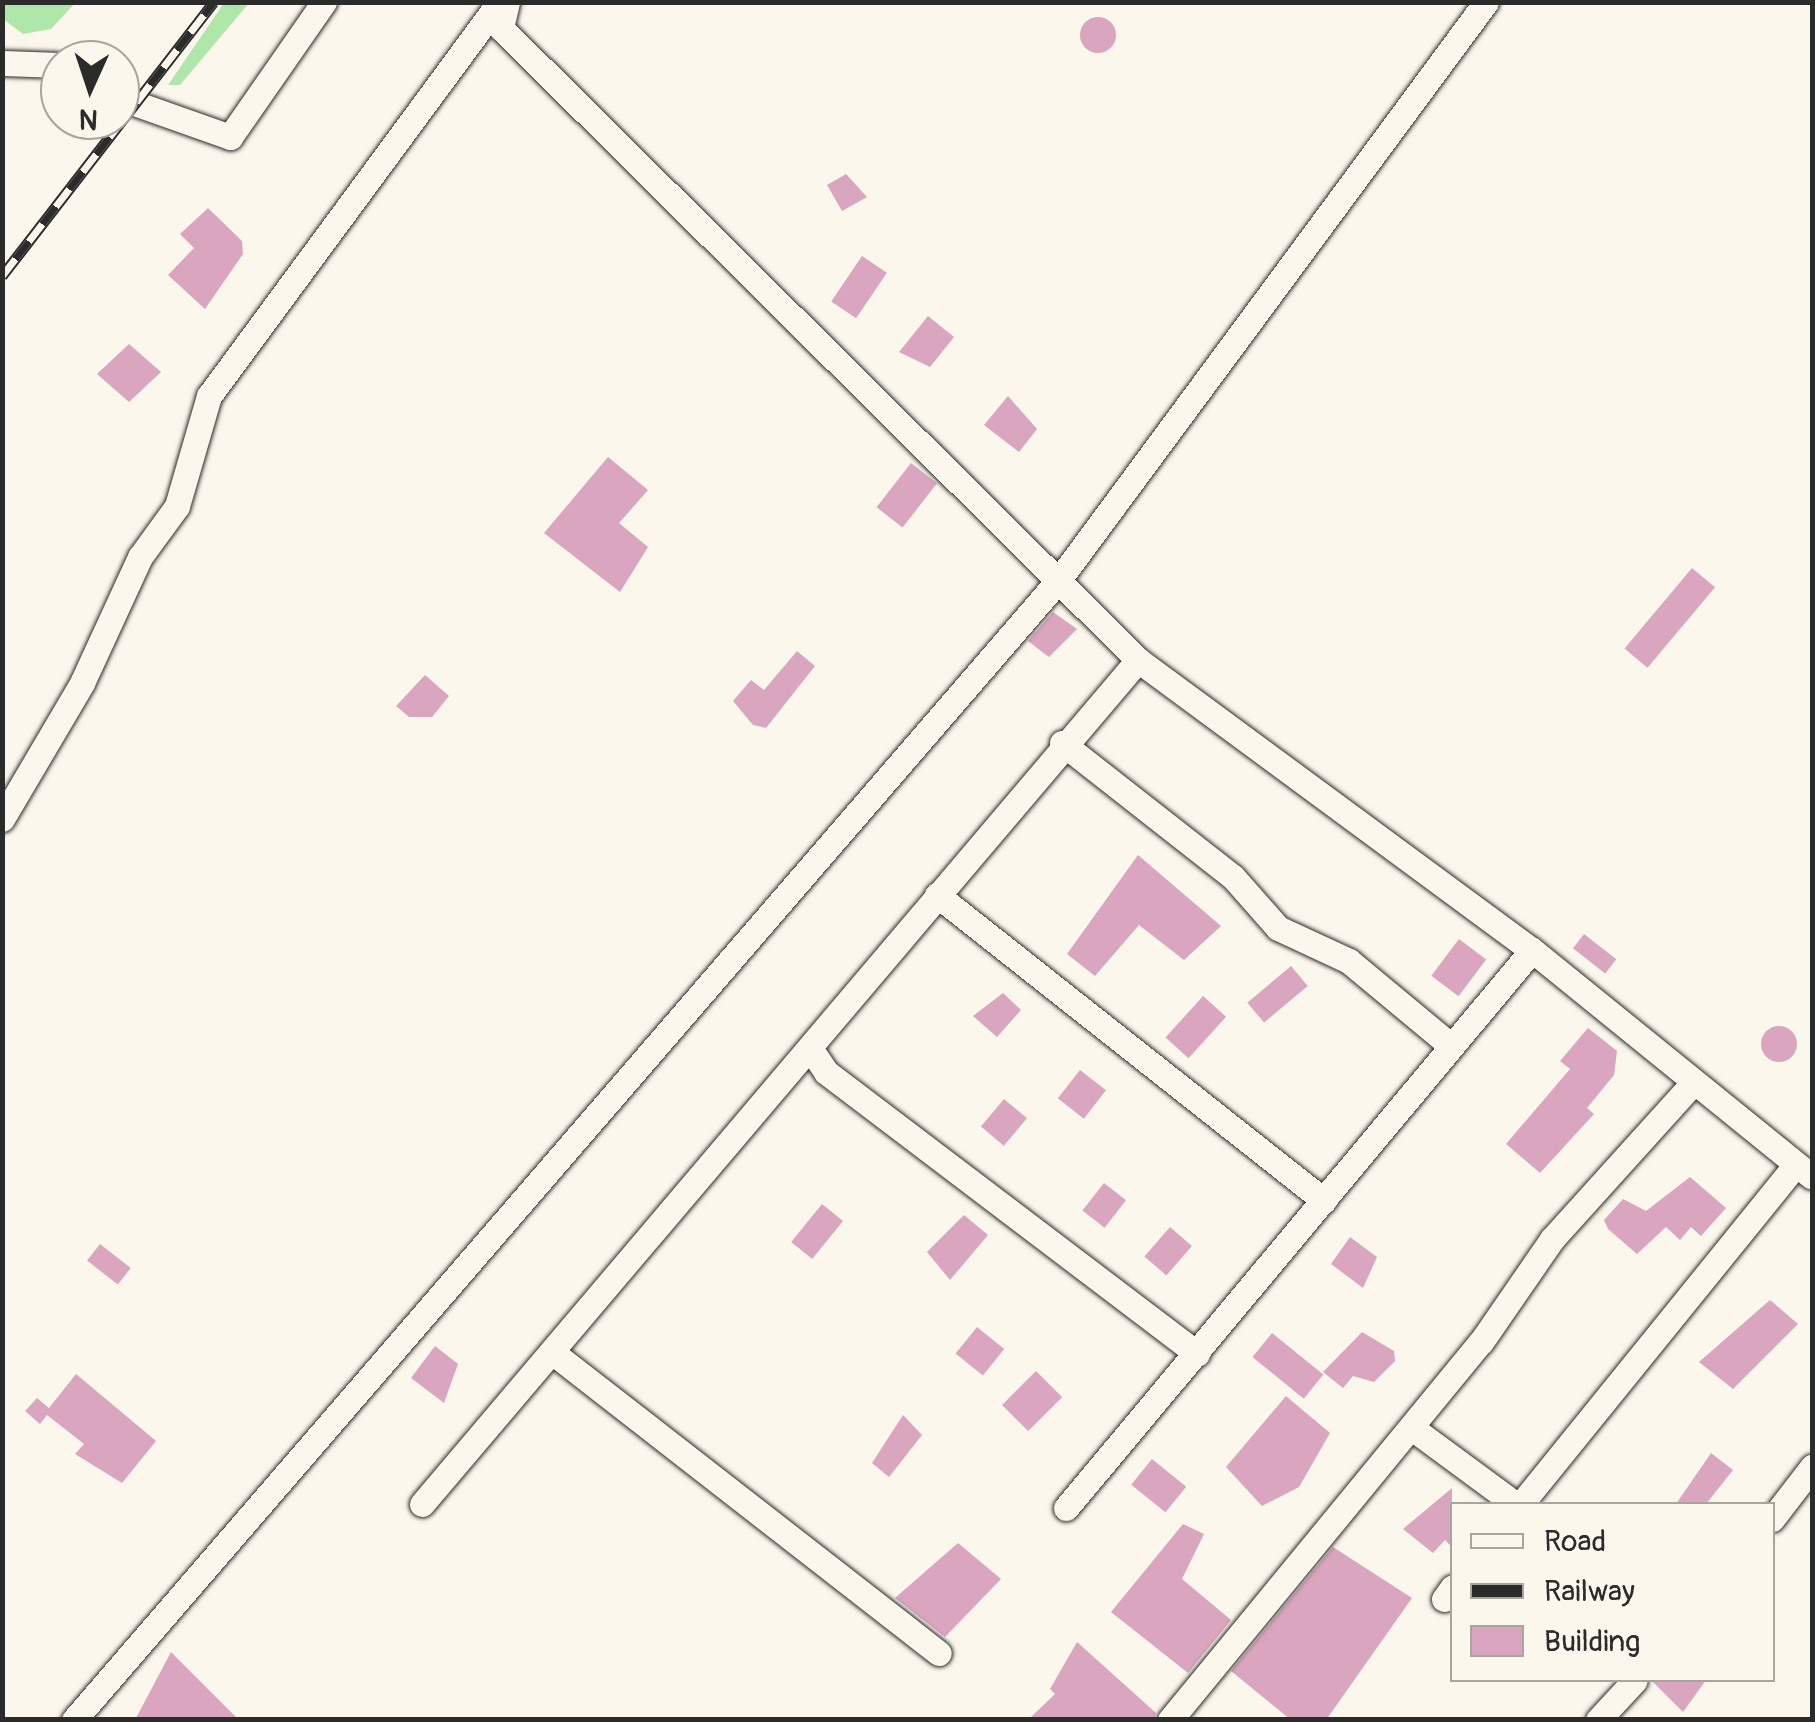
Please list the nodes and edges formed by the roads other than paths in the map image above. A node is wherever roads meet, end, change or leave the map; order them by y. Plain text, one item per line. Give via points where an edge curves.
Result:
1 (324, 2) edge
2 (504, 2) edge
3 (1486, 2) edge
4 (2, 63) edge
5 (40, 64) edge
6 (140, 105) edge
7 (1058, 581) junction
8 (1138, 660) junction
9 (1062, 743) junction
10 (2, 818) edge
11 (937, 895) junction
12 (1532, 950) junction
13 (1448, 1044) junction
14 (810, 1048) junction
15 (1691, 1084) junction
16 (1804, 1171) edge
17 (1324, 1200) junction
18 (552, 1352) junction
19 (1197, 1354) junction
20 (1412, 1428) junction
21 (1812, 1466) edge
22 (1515, 1502) edge
23 (1520, 1502) edge
24 (422, 1504) dead end
25 (1066, 1508) dead end
26 (1775, 1515) edge
27 (939, 1653) dead end
28 (1633, 1682) edge
29 (74, 1720) edge
30 (1170, 1720) edge
31 (1598, 1720) edge

1 - 6 street via 230,138
2 - 7 street via 501,28
2 - 10 street via 209,396 177,506 140,557 82,683
3 - 7 street
4 - 5 street
7 - 8 street
7 - 29 street
8 - 9 street
8 - 12 street
9 - 11 street
9 - 13 street via 1233,877 1278,928 1349,961
11 - 14 street
11 - 17 street
12 - 13 street
12 - 15 street
13 - 17 street
14 - 18 street
14 - 19 street via 826,1072
15 - 16 street
15 - 20 street via 1552,1239
16 - 23 street
17 - 19 street
18 - 24 street
18 - 27 street
19 - 25 street
20 - 22 street
20 - 30 street
21 - 26 street
28 - 31 street

